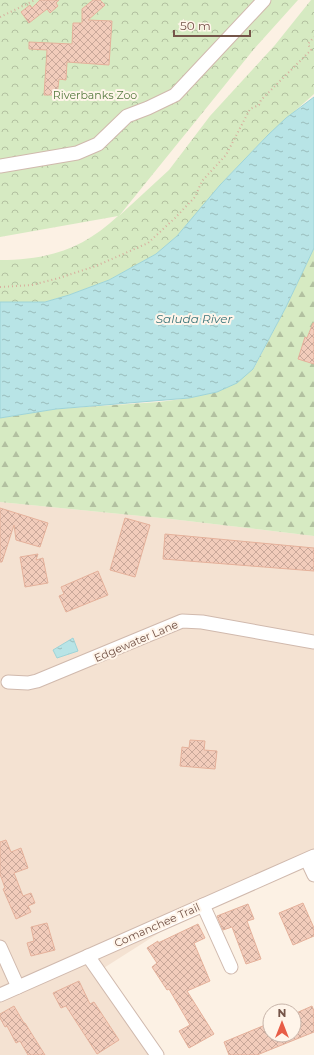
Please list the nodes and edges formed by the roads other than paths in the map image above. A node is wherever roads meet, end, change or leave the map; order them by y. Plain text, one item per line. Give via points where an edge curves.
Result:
1 (264, 0) edge
2 (0, 166) edge
3 (314, 642) edge
4 (8, 682) dead end
5 (310, 858) edge
6 (314, 875) edge
7 (203, 905) junction
8 (0, 946) edge
9 (88, 956) junction
10 (231, 968) dead end
11 (18, 987) junction
12 (0, 995) edge
13 (157, 1055) edge

1 - 2 street via 175,94 127,116 98,144 77,153
3 - 4 street, Edgewater Lane via 202,622 182,622 37,681
5 - 6 street
5 - 7 street, Comanchee Trail
7 - 9 street, Comanchee Trail
7 - 10 street
8 - 11 street
9 - 11 street, Comanchee Trail
9 - 13 street
11 - 12 street, Comanchee Trail

